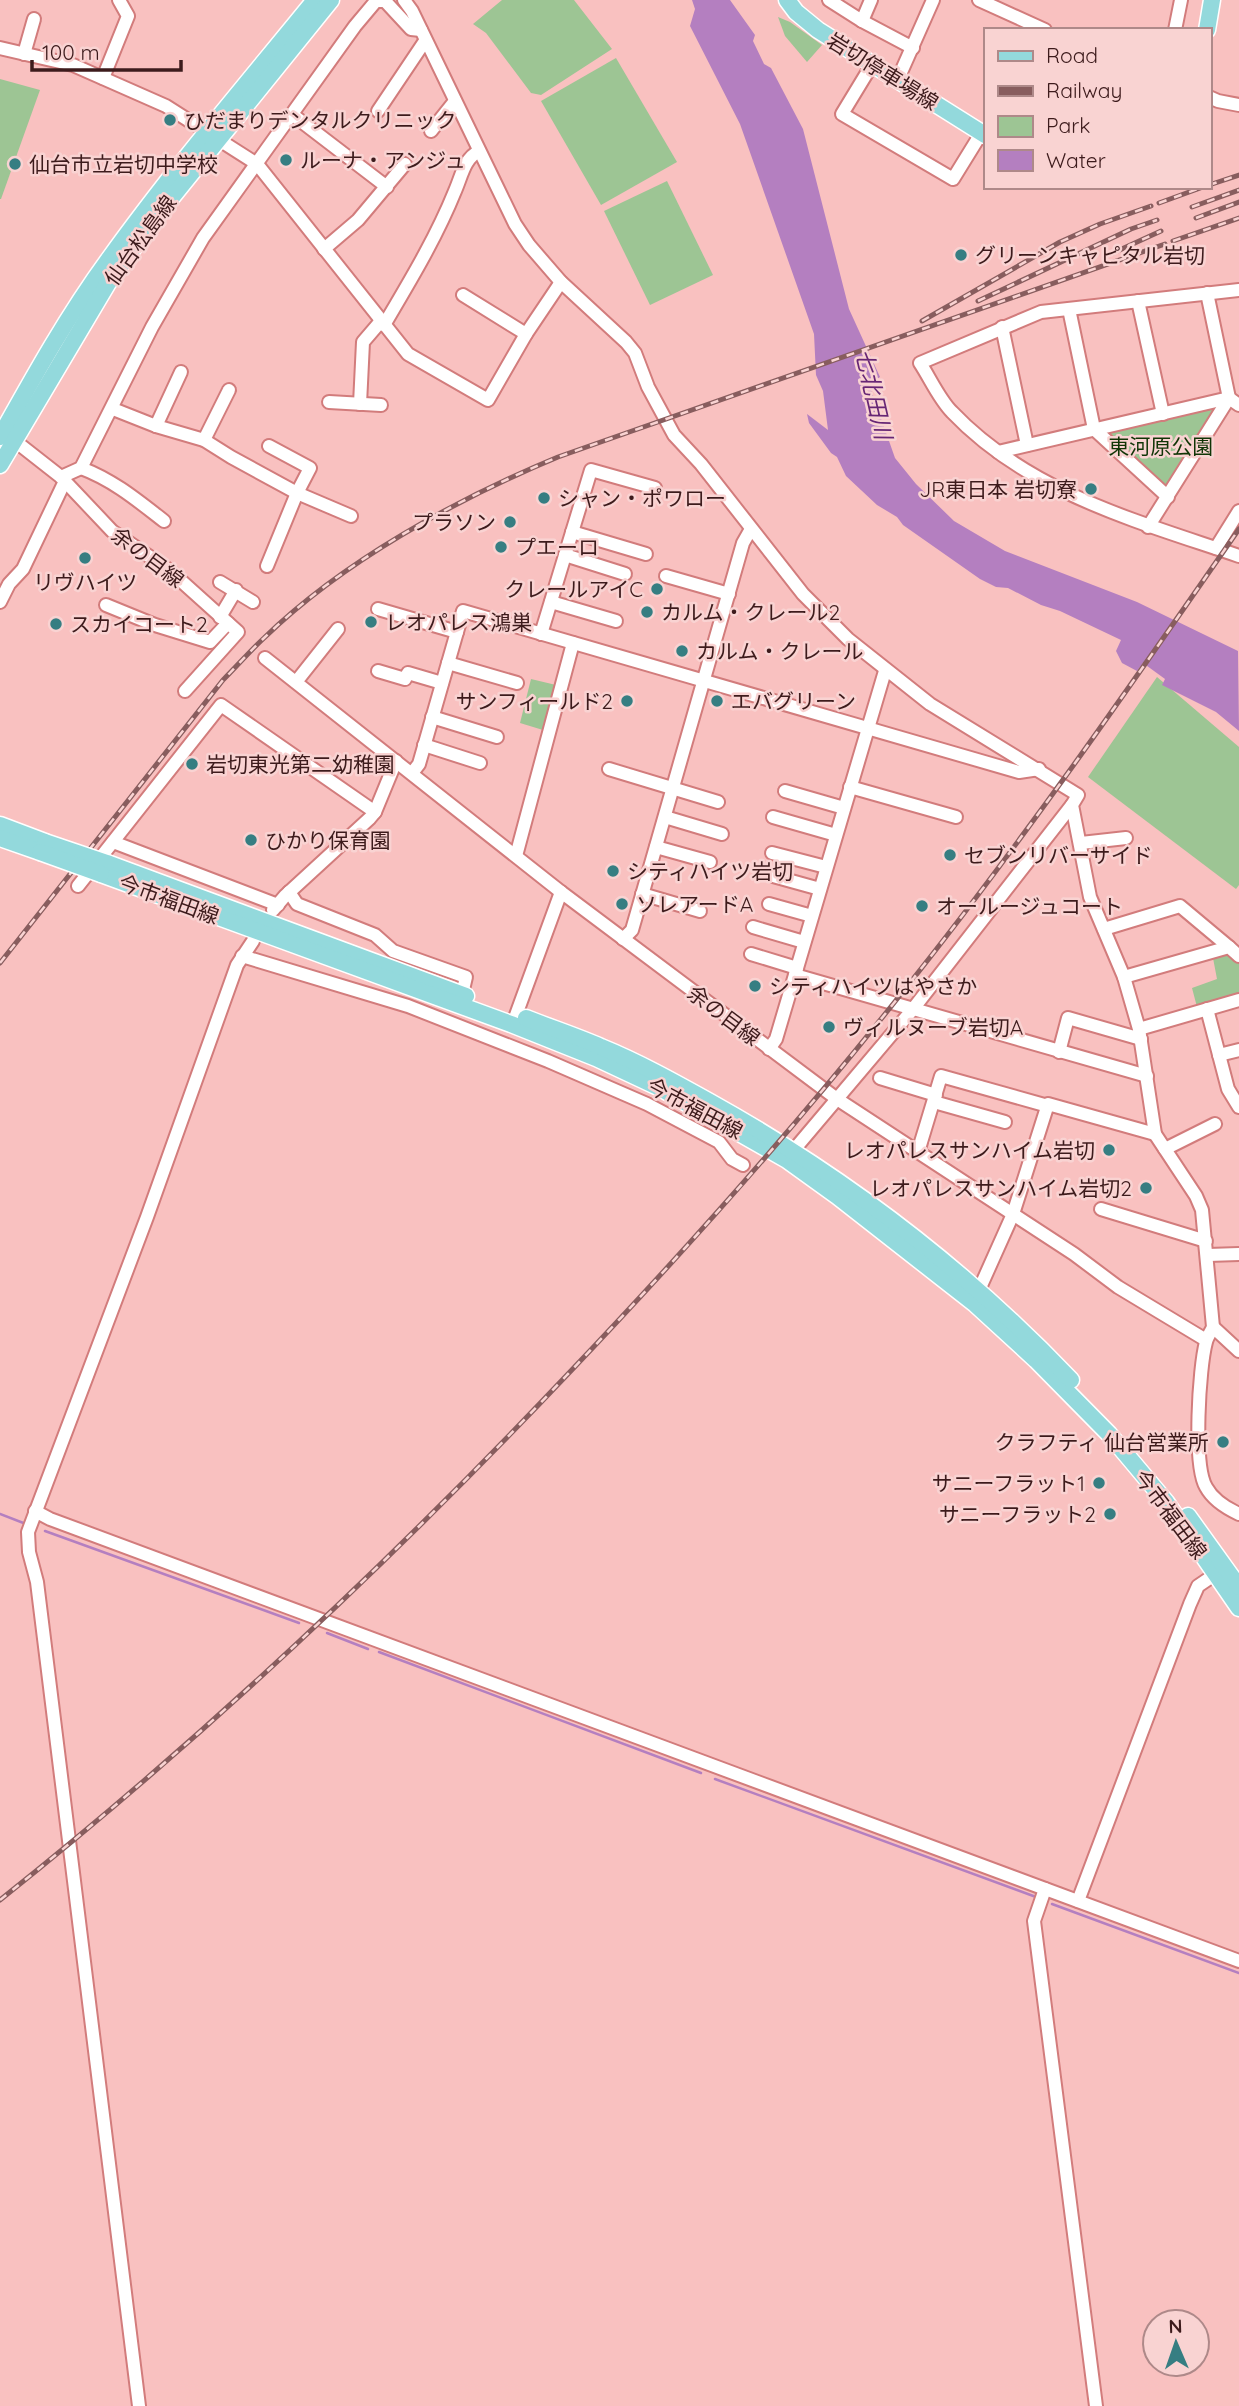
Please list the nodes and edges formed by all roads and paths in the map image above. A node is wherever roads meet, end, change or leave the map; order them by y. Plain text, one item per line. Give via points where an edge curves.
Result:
1 (119, 0) edge
2 (315, 0) edge
3 (331, 0) edge
4 (404, 0) edge
5 (787, 0) edge
6 (829, 0) edge
7 (872, 0) edge
8 (933, 0) edge
9 (979, 0) edge
10 (1181, 0) edge
11 (1212, 0) edge
12 (34, 19) dead end
13 (862, 21) junction
14 (1041, 28) edge
15 (1175, 28) edge
16 (1207, 28) edge
17 (423, 36) junction
18 (0, 48) edge
19 (913, 48) junction
20 (24, 54) junction
21 (873, 63) junction
22 (103, 78) junction
23 (898, 79) junction
24 (1211, 98) edge
25 (455, 101) junction
26 (1239, 105) edge
27 (378, 111) dead end
28 (293, 115) junction
29 (430, 131) dead end
30 (984, 133) edge
31 (212, 136) junction
32 (479, 150) junction
33 (257, 164) junction
34 (405, 164) dead end
35 (387, 187) junction
36 (324, 249) junction
37 (561, 282) junction
38 (1239, 290) edge
39 (1207, 293) junction
40 (463, 295) dead end
41 (1138, 301) junction
42 (1069, 309) junction
43 (382, 323) junction
44 (1002, 327) junction
45 (526, 334) junction
46 (181, 372) dead end
47 (230, 391) dead end
48 (1234, 401) edge
49 (329, 402) dead end
50 (360, 404) junction
51 (381, 405) dead end
52 (113, 408) junction
53 (1163, 414) junction
54 (156, 426) junction
55 (1094, 429) junction
56 (4, 434) edge
57 (204, 440) junction
58 (1027, 445) junction
59 (269, 446) dead end
60 (998, 452) junction
61 (0, 465) edge
62 (81, 468) junction
63 (63, 479) junction
64 (655, 488) dead end
65 (297, 493) junction
66 (1167, 497) junction
67 (1239, 511) edge
68 (351, 516) dead end
69 (164, 521) dead end
70 (1148, 527) junction
71 (751, 529) junction
72 (572, 532) junction
73 (1216, 548) junction
74 (646, 554) dead end
75 (565, 555) junction
76 (1239, 556) edge
77 (267, 566) dead end
78 (625, 574) dead end
79 (666, 576) dead end
80 (220, 582) dead end
81 (236, 590) junction
82 (729, 594) junction
83 (0, 602) edge
84 (253, 602) dead end
85 (551, 602) junction
86 (106, 605) dead end
87 (378, 609) dead end
88 (224, 620) junction
89 (616, 621) dead end
90 (338, 629) dead end
91 (457, 632) junction
92 (541, 634) junction
93 (573, 643) junction
94 (265, 658) dead end
95 (448, 663) junction
96 (378, 671) dead end
97 (886, 671) junction
98 (705, 680) junction
99 (296, 682) junction
100 (442, 683) junction
101 (517, 683) dead end
102 (186, 691) dead end
103 (432, 717) junction
104 (867, 729) junction
105 (497, 737) dead end
106 (424, 746) junction
107 (396, 761) junction
108 (480, 763) dead end
109 (415, 769) junction
110 (609, 769) dead end
111 (1038, 769) junction
112 (850, 787) junction
113 (673, 788) junction
114 (785, 791) dead end
115 (718, 802) dead end
116 (1072, 804) junction
117 (844, 808) junction
118 (375, 812) junction
119 (665, 817) junction
120 (774, 817) dead end
121 (956, 817) dead end
122 (0, 825) edge
123 (722, 834) dead end
124 (836, 835) junction
125 (0, 838) edge
126 (1126, 838) dead end
127 (113, 842) junction
128 (1081, 843) junction
129 (42, 847) junction
130 (656, 847) junction
131 (517, 851) junction
132 (772, 853) dead end
133 (710, 862) dead end
134 (826, 867) junction
135 (104, 869) junction
136 (773, 876) dead end
137 (78, 886) dead end
138 (820, 889) junction
139 (289, 892) junction
140 (561, 892) junction
141 (642, 894) junction
142 (769, 904) dead end
143 (700, 911) dead end
144 (812, 916) junction
145 (753, 927) dead end
146 (1104, 929) junction
147 (627, 935) junction
148 (253, 941) dead end
149 (804, 942) junction
150 (1234, 951) edge
151 (751, 954) dead end
152 (243, 956) junction
153 (796, 972) junction
154 (1124, 977) junction
155 (462, 995) junction
156 (1239, 1000) edge
157 (913, 1009) junction
158 (1207, 1009) junction
159 (516, 1015) junction
160 (1140, 1034) junction
161 (772, 1045) junction
162 (1239, 1050) edge
163 (1059, 1052) junction
164 (1219, 1055) junction
165 (1147, 1076) junction
166 (880, 1078) dead end
167 (935, 1098) junction
168 (837, 1099) junction
169 (1238, 1103) edge
170 (1048, 1105) junction
171 (1005, 1122) dead end
172 (1215, 1124) dead end
173 (1155, 1134) junction
174 (1165, 1149) junction
175 (793, 1151) junction
176 (918, 1152) junction
177 (743, 1165) dead end
178 (1101, 1209) dead end
179 (1013, 1214) junction
180 (1206, 1241) junction
181 (1239, 1254) edge
182 (1208, 1255) junction
183 (979, 1290) junction
184 (1209, 1334) junction
185 (1239, 1351) edge
186 (35, 1511) junction
187 (1239, 1514) edge
188 (1227, 1566) edge
189 (1239, 1587) edge
190 (1239, 1608) edge
191 (1045, 1889) junction
192 (1078, 1901) junction
193 (1239, 1961) edge
194 (139, 2406) edge
195 (1096, 2406) edge

1 - 22 street via 128,16
2 - 31 main road, 仙台松島線
3 - 31 main road, 仙台松島線
4 - 17 street
5 - 21 main road, 岩切停車場線 via 818,30
6 - 13 street
7 - 13 street
8 - 19 street
9 - 14 street
10 - 15 street
11 - 16 main road
12 - 20 street
13 - 19 street
17 - 25 street
17 - 27 street
17 - 28 street via 385,1 376,1
18 - 20 street
19 - 23 street
20 - 22 street via 73,65
21 - 23 main road, 岩切停車場線
21 - 30 street via 842,114 953,179
22 - 31 street via 166,106
23 - 30 main road, 岩切停車場線
24 - 26 street
25 - 29 street
25 - 32 street
28 - 33 street
28 - 35 street
31 - 33 street
31 - 56 main road, 仙台松島線
32 - 37 street via 515,224
32 - 43 street via 469,156 417,269
33 - 36 street
33 - 52 street via 177,280
34 - 35 street
35 - 36 street
36 - 43 street
37 - 45 street
37 - 71 street via 635,353 674,435
38 - 39 street
39 - 41 street
39 - 48 street
40 - 45 street
41 - 42 street
41 - 53 street
42 - 44 street via 1041,312
42 - 55 street
43 - 45 street via 416,360 488,400
43 - 50 street via 363,342
44 - 58 street
44 - 60 street via 920,363 950,411
46 - 54 street
47 - 57 street
48 - 53 street
48 - 66 street
49 - 50 street
50 - 51 street
52 - 54 street
52 - 62 street
53 - 55 street
54 - 57 street
55 - 58 street
55 - 66 street
56 - 61 main road, 仙台松島線
56 - 63 street, 余の目線
57 - 65 street
58 - 60 street
59 - 65 street via 310,468
60 - 70 street via 1040,480
62 - 63 street
62 - 69 street via 125,490
63 - 83 street via 23,569
63 - 88 street, 余の目線 via 112,531 169,570
64 - 72 street via 591,470
65 - 68 street
65 - 77 street
66 - 70 street
67 - 73 street
70 - 73 street
71 - 82 street
71 - 97 street via 803,594
72 - 74 street
72 - 75 street
73 - 76 street
75 - 78 street
75 - 85 street
79 - 82 street
80 - 81 street
81 - 84 street
81 - 88 street
82 - 98 street
85 - 89 street
85 - 92 street
86 - 88 street via 210,642
87 - 91 street
88 - 102 street via 238,632
90 - 99 street
91 - 92 street via 463,611
91 - 95 street
92 - 93 street
93 - 98 street
93 - 131 street
94 - 99 street, 余の目線
95 - 100 street
95 - 101 street
96 - 100 street via 405,679 408,673
97 - 104 street
97 - 111 street via 949,716
98 - 104 street
98 - 113 street
99 - 107 street, 余の目線
100 - 103 street
103 - 105 street
103 - 106 street
104 - 111 street via 1019,772
104 - 112 street
106 - 108 street
106 - 109 street
107 - 109 street, 余の目線
107 - 118 street
109 - 131 street, 余の目線
110 - 113 street
111 - 116 street via 1078,795
112 - 117 street
112 - 121 street
113 - 115 street
113 - 119 street
114 - 117 street
116 - 128 street
116 - 157 street
117 - 124 street
118 - 127 street via 221,705
118 - 139 street
119 - 123 street
119 - 130 street
120 - 124 street
122 - 129 main road, 今市福田線
124 - 134 street
125 - 129 main road, 今市福田線
126 - 128 street
127 - 137 street
127 - 139 street via 276,908
128 - 146 street via 1090,897
129 - 135 main road, 今市福田線, bridge
130 - 133 street
130 - 141 street
131 - 140 street, 余の目線
132 - 134 street
134 - 138 street
135 - 155 main road, 今市福田線
135 - 188 main road, 今市福田線 via 596,1058 660,1088 785,1159 975,1304 1036,1360
136 - 138 street
138 - 144 street
139 - 155 street via 297,904 375,935 393,951 466,977
140 - 147 street, 余の目線
140 - 159 street
141 - 143 street
141 - 147 street
142 - 144 street
144 - 149 street
145 - 149 street
146 - 150 street via 1181,906
146 - 154 street
147 - 161 street, 余の目線
148 - 152 street
149 - 153 street
150 - 154 street
151 - 153 street
152 - 177 street via 408,1006 548,1061 647,1104 719,1142
152 - 186 street
153 - 157 street
153 - 161 street
154 - 160 street
155 - 159 main road, 今市福田線
156 - 158 street
157 - 163 street
157 - 168 street
158 - 160 street
158 - 164 street
159 - 175 main road, 今市福田線 via 666,1077
160 - 163 street via 1068,1018
160 - 165 street
161 - 168 street, 余の目線
162 - 164 street
163 - 165 street
164 - 169 street via 1228,1089
165 - 173 street
166 - 167 street
167 - 170 street via 941,1076
167 - 171 street
167 - 176 street
168 - 175 street
168 - 176 street, 余の目線
170 - 173 street
170 - 179 street
172 - 174 street
173 - 174 street
174 - 180 street via 1196,1196
175 - 183 main road, 今市福田線 via 862,1198
176 - 179 street, 余の目線
178 - 180 street
179 - 183 street
179 - 184 street, 余の目線 via 1118,1287
180 - 182 street
181 - 182 street
182 - 184 street
183 - 188 main road, 今市福田線 via 1117,1428
184 - 185 street, 余の目線
184 - 187 street via 1199,1407 1200,1473 1213,1497
186 - 191 street
186 - 194 street via 28,1542 41,1608
188 - 189 main road, 今市福田線
188 - 190 main road, 今市福田線
188 - 192 street via 1198,1586 1189,1604
191 - 192 street
191 - 195 street via 1034,1921
192 - 193 street

